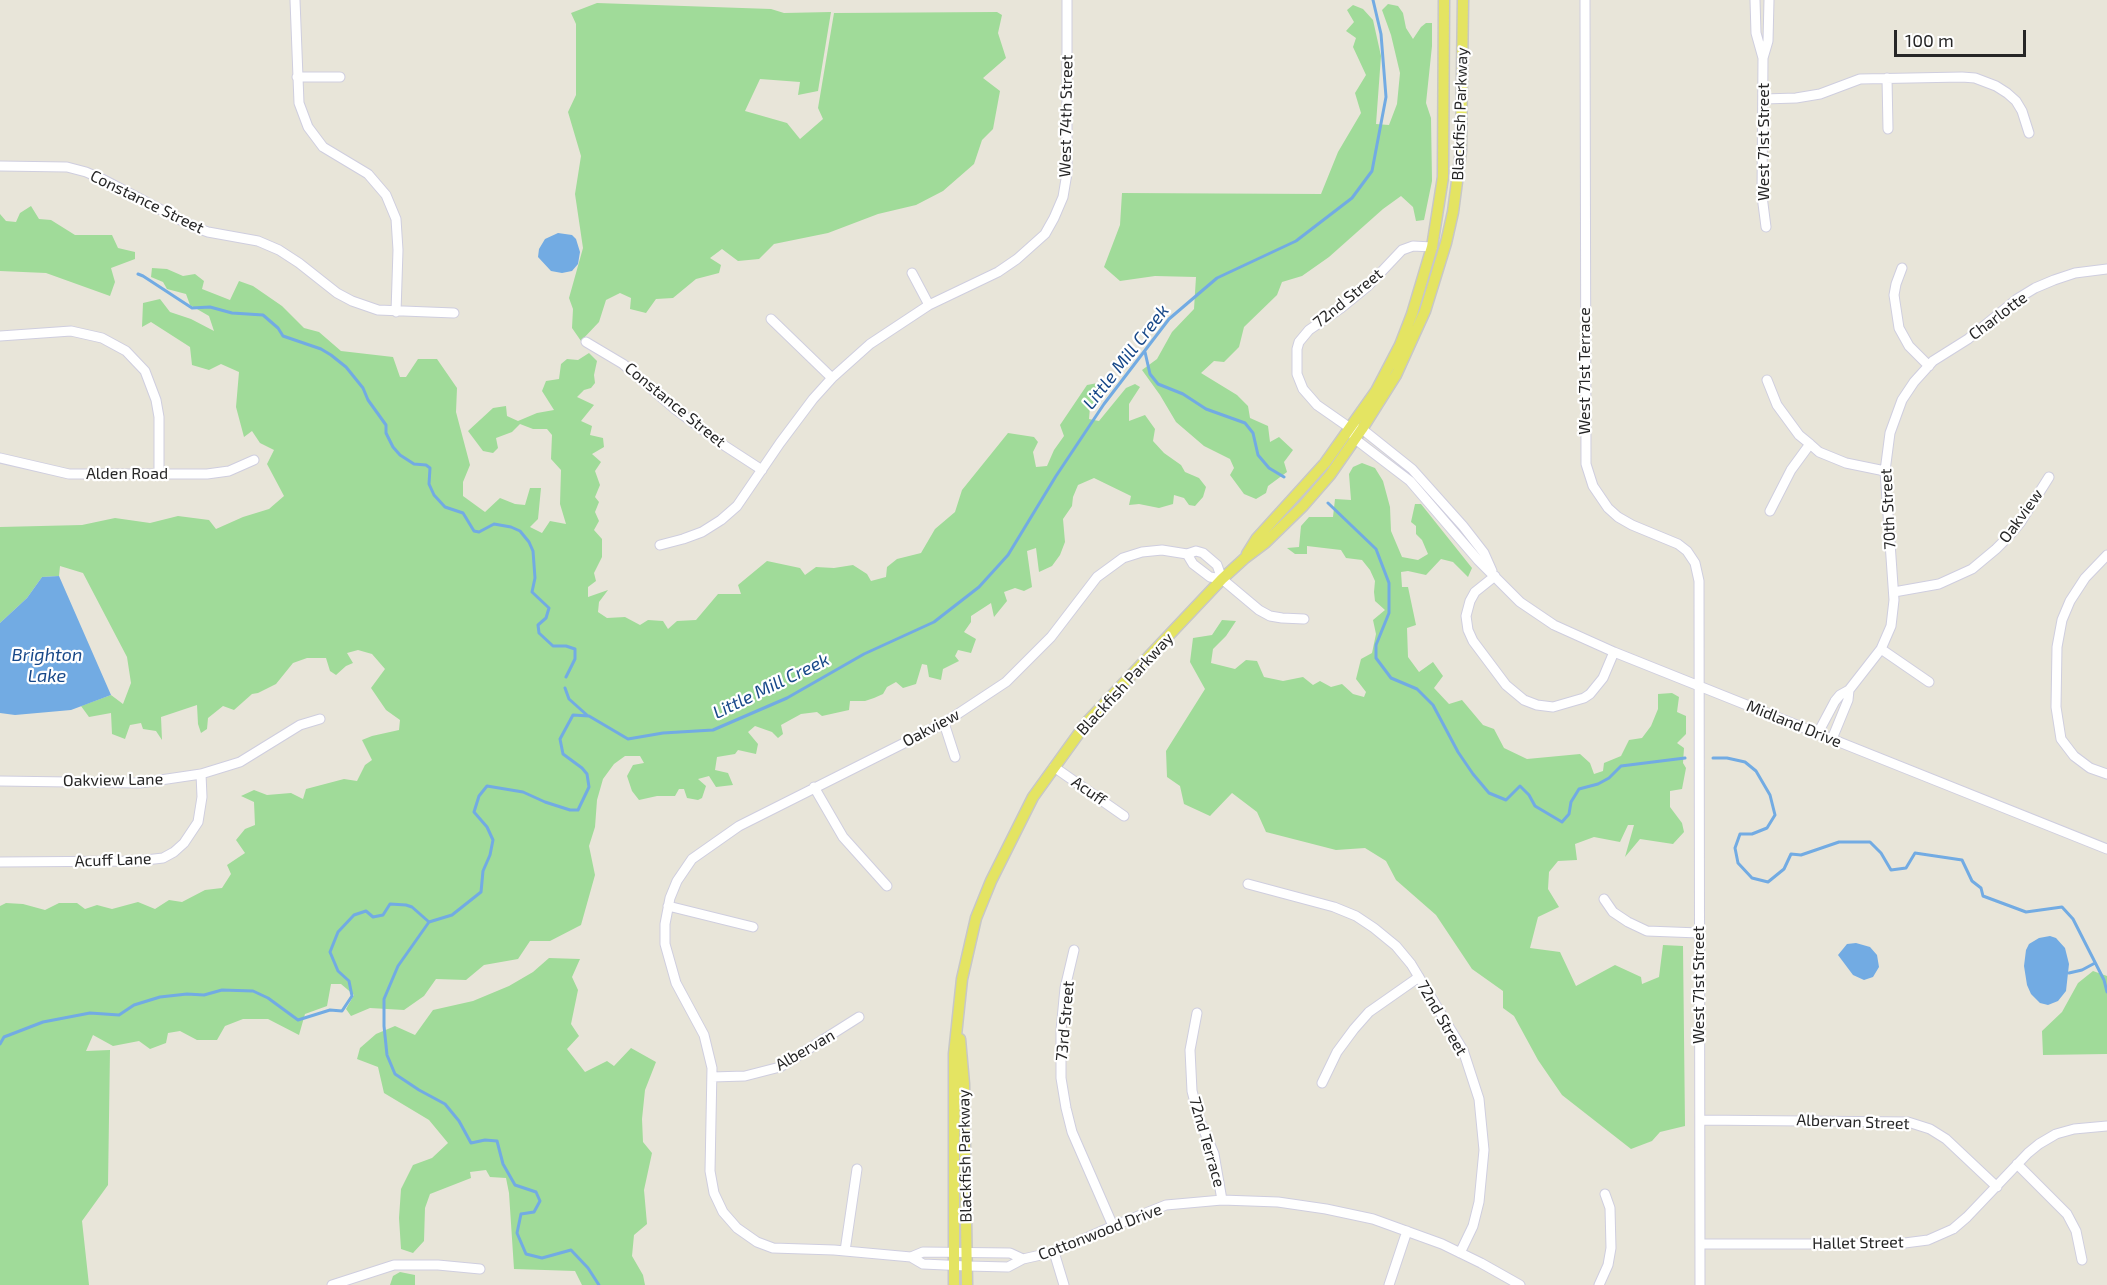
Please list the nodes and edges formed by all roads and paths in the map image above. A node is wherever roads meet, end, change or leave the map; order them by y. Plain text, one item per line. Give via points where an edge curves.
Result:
1 (295, 0) edge
2 (1067, 0) edge
3 (1444, 0) edge
4 (1463, 0) edge
5 (1585, 0) edge
6 (1755, 0) edge
7 (1769, 0) edge
8 (1763, 58) junction
9 (297, 77) junction
10 (340, 77) dead end
11 (1887, 78) junction
12 (1764, 99) junction
13 (1888, 129) dead end
14 (2029, 133) dead end
15 (0, 166) edge
16 (1766, 227) dead end
17 (1432, 247) junction
18 (1902, 268) dead end
19 (2107, 268) edge
20 (912, 273) dead end
21 (930, 305) junction
22 (396, 312) junction
23 (453, 313) dead end
24 (771, 319) dead end
25 (0, 336) edge
26 (586, 342) dead end
27 (1929, 366) junction
28 (831, 378) junction
29 (1767, 380) dead end
30 (1350, 428) junction
31 (1362, 429) junction
32 (1355, 439) junction
33 (1810, 444) junction
34 (0, 458) edge
35 (254, 460) dead end
36 (762, 470) junction
37 (1885, 471) junction
38 (159, 474) junction
39 (2049, 477) dead end
40 (1770, 511) dead end
41 (660, 545) dead end
42 (1187, 554) junction
43 (2107, 555) edge
44 (1245, 558) junction
45 (1495, 576) junction
46 (1222, 579) junction
47 (1893, 592) junction
48 (1304, 619) dead end
49 (1881, 649) junction
50 (1614, 652) junction
51 (1929, 682) dead end
52 (1699, 685) junction
53 (1849, 690) junction
54 (320, 719) dead end
55 (944, 723) junction
56 (1818, 733) junction
57 (1832, 739) junction
58 (955, 756) dead end
59 (1054, 767) junction
60 (201, 774) junction
61 (2107, 774) edge
62 (0, 782) edge
63 (814, 788) junction
64 (1124, 816) dead end
65 (2107, 849) edge
66 (0, 862) edge
67 (1248, 884) dead end
68 (887, 886) dead end
69 (1604, 899) dead end
70 (668, 906) junction
71 (753, 927) dead end
72 (1699, 933) junction
73 (1074, 950) dead end
74 (1419, 977) junction
75 (1197, 1013) dead end
76 (859, 1017) dead end
77 (958, 1026) junction
78 (712, 1077) junction
79 (1322, 1083) dead end
80 (1700, 1120) junction
81 (2107, 1126) edge
82 (2018, 1164) junction
83 (857, 1169) dead end
84 (1997, 1186) junction
85 (1605, 1194) dead end
86 (1222, 1200) junction
87 (1113, 1226) junction
88 (1407, 1231) junction
89 (1700, 1244) junction
90 (845, 1251) junction
91 (1054, 1252) junction
92 (954, 1253) junction
93 (967, 1253) junction
94 (1460, 1253) junction
95 (911, 1257) junction
96 (1023, 1259) junction
97 (2082, 1260) dead end
98 (954, 1265) junction
99 (967, 1266) junction
100 (480, 1269) dead end
101 (332, 1285) edge
102 (954, 1285) edge
103 (967, 1285) edge
104 (1064, 1285) edge
105 (1389, 1285) edge
106 (1520, 1285) edge
107 (1599, 1285) edge
108 (1700, 1285) edge

1 - 9 street
2 - 21 street, West 74th Street via 1067,173 1054,218 1045,234 1017,260
3 - 17 main road, Blackfish Parkway via 1443,177
4 - 31 main road, Blackfish Parkway via 1461,151 1446,243 1412,343
5 - 52 street, West 71st Terrace via 1586,464 1593,486 1608,508 1632,525 1678,544 1695,563 1699,581
6 - 8 street, West 71st Street via 1756,33
7 - 8 street, West 71st Street via 1768,41
8 - 12 street, West 71st Street
9 - 10 street
9 - 22 street via 298,103 308,127 323,147 368,174 386,195 396,219
11 - 12 street via 1860,79 1808,96
11 - 13 street
11 - 14 street via 1962,77 1996,86 2016,101
12 - 16 street, West 71st Street via 1762,196
15 - 22 street, Constance Street via 67,167 86,172 194,227 258,241 279,250 352,301
17 - 30 main road, Blackfish Parkway via 1400,345 1376,391
17 - 30 street, 72nd Street via 1413,246 1397,254 1368,286 1309,330 1299,342 1299,381 1317,405
18 - 27 street via 1894,295 1899,328 1909,346
19 - 27 street, Charlotte via 2075,273 2035,288
20 - 21 street
21 - 28 street, West 74th Street via 870,344
22 - 23 street, Constance Street
24 - 28 street
25 - 38 street via 71,331 102,338 126,351 145,371 156,400
26 - 36 street, Constance Street via 623,364 675,409
27 - 37 street, 70th Street via 1899,408 1890,433
28 - 36 street, West 74th Street
29 - 33 street via 1777,405
30 - 31 street
30 - 32 street, Midland Drive
30 - 44 main road, Blackfish Parkway via 1325,464 1257,537
31 - 32 main road, Blackfish Parkway
31 - 45 street, Midland Drive via 1412,469 1442,502 1484,554
32 - 44 main road, Blackfish Parkway via 1303,506
32 - 45 street, Midland Drive via 1410,481
33 - 37 street via 1846,463
33 - 40 street
34 - 38 street, Alden Road via 69,474
35 - 38 street, Alden Road via 219,473
36 - 41 street, West 74th Street via 737,506 721,520 702,532
37 - 47 street, 70th Street
39 - 47 street, Oakview via 2009,536 1972,568 1940,585
42 - 46 street, Oakview via 1209,577
42 - 46 street, Oakview via 1203,553 1217,565
42 - 55 street, Oakview via 1142,552 1107,568 1023,667
43 - 61 street via 2085,578 2062,620 2057,647 2056,707 2061,739 2074,756
44 - 46 main road, Blackfish Parkway
45 - 50 street, Midland Drive via 1541,618
45 - 50 street via 1470,601 1468,630 1506,685 1524,700 1553,707 1584,698 1603,678
46 - 48 street, Oakview via 1270,616
46 - 59 main road, Blackfish Parkway via 1087,722
47 - 49 street, 70th Street via 1894,613
49 - 51 street
49 - 53 street, 70th Street
50 - 52 street, Midland Drive
52 - 56 street, Midland Drive
52 - 72 street, West 71st Street
53 - 56 street, 70th Street via 1835,700
53 - 57 street, 70th Street
54 - 60 street, Oakview Lane via 300,725 225,769
55 - 58 street
55 - 63 street, Oakview
56 - 57 street, Midland Drive
57 - 65 street, Midland Drive
59 - 64 street, Acuff
59 - 77 main road, Blackfish Parkway via 1009,843 976,918 962,979
60 - 62 street, Oakview Lane via 140,783
60 - 66 street, Acuff Lane via 198,822 183,843 163,858
63 - 68 street via 843,837
63 - 70 street, Oakview via 739,826 692,859 677,881
67 - 74 street, 72nd Street via 1356,916 1396,946
69 - 72 street via 1613,912 1647,931
70 - 71 street
70 - 78 street, Oakview via 665,944 669,962 704,1035
72 - 80 street, West 71st Street
73 - 87 street, 73rd Street via 1060,1030 1061,1078 1072,1132
74 - 79 street via 1375,1008 1354,1029
74 - 94 street, 72nd Street via 1463,1050 1483,1122 1479,1202
75 - 86 street, 72nd Terrace via 1190,1050 1192,1091 1214,1154
76 - 78 street, Albervan via 780,1067 745,1076
77 - 92 main road, Blackfish Parkway via 954,1054
77 - 93 main road, Blackfish Parkway via 963,1055
78 - 90 street, Cottonwood Drive via 710,1171 723,1212 737,1228 773,1248
80 - 84 street, Albervan Street via 1908,1122 1946,1139
80 - 89 street, West 71st Street
81 - 82 street via 2056,1134
82 - 84 street
82 - 97 street via 2067,1215 2076,1232
83 - 90 street
84 - 89 street, Hallet Street via 1953,1229 1919,1242
85 - 107 street via 1610,1208 1611,1248
86 - 87 street, Cottonwood Drive via 1166,1205
86 - 88 street, Cottonwood Drive via 1326,1209
87 - 91 street, Cottonwood Drive
88 - 94 street, Cottonwood Drive
88 - 105 street
89 - 108 street, West 71st Street
90 - 95 street, Cottonwood Drive
91 - 96 street, Cottonwood Drive
91 - 104 street
92 - 93 street, Cottonwood Drive
92 - 95 street, Cottonwood Drive via 923,1252
92 - 98 main road, Blackfish Parkway
93 - 96 street, Cottonwood Drive via 1010,1253
93 - 99 main road, Blackfish Parkway
94 - 106 street, Cottonwood Drive
95 - 98 street, Cottonwood Drive via 923,1264
96 - 99 street, Cottonwood Drive via 1008,1267
98 - 99 street, Cottonwood Drive
98 - 102 main road, Blackfish Parkway
99 - 103 main road, Blackfish Parkway
100 - 101 street via 394,1265

